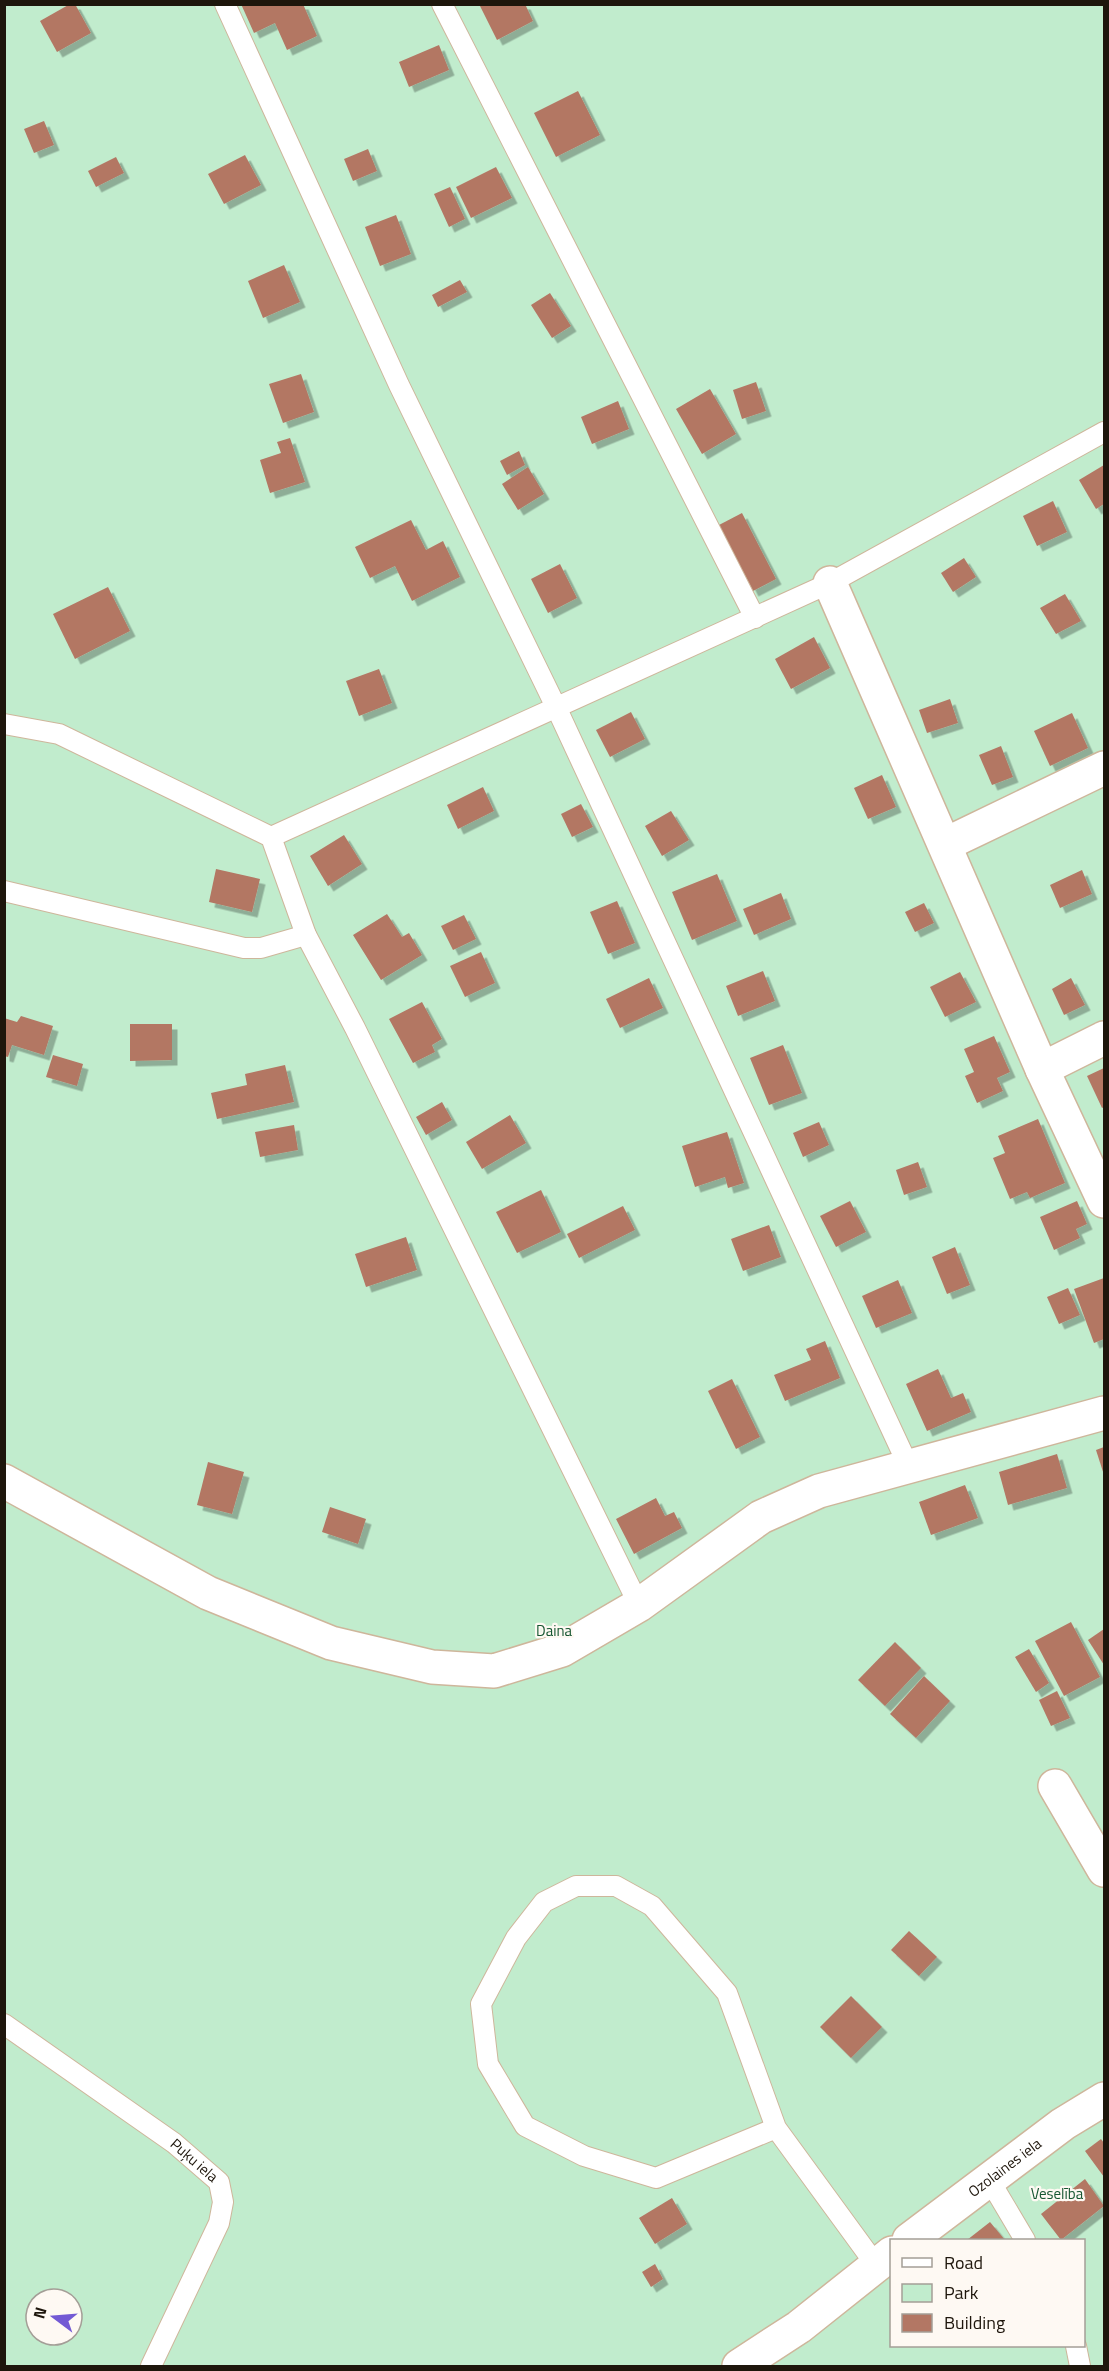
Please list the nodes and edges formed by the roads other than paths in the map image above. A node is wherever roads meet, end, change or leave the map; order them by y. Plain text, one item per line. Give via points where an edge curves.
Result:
1 (225, 4) edge
2 (442, 4) edge
3 (1104, 432) edge
4 (831, 583) junction
5 (755, 618) junction
6 (557, 709) junction
7 (4, 724) edge
8 (1104, 768) edge
9 (271, 837) junction
10 (946, 844) junction
11 (4, 891) edge
12 (306, 935) junction
13 (1104, 1038) edge
14 (1042, 1069) junction
15 (1104, 1201) edge
16 (1104, 1413) edge
17 (908, 1465) junction
18 (4, 1480) edge
19 (639, 1605) junction
20 (1054, 1786) dead end
21 (1104, 1870) edge
22 (4, 2024) edge
23 (1104, 2098) edge
24 (776, 2128) junction
25 (990, 2181) junction
26 (912, 2239) edge
27 (1024, 2239) edge
28 (884, 2259) edge
29 (1076, 2347) edge
30 (151, 2367) edge
31 (739, 2367) edge
32 (1080, 2367) edge

1 - 6 lane via 399,385
2 - 5 lane
3 - 4 lane
4 - 5 lane
4 - 10 street
5 - 6 lane
6 - 9 lane
6 - 17 lane
7 - 9 lane via 58,734
8 - 10 street
9 - 12 lane
10 - 14 street
11 - 12 lane via 244,948 261,948
12 - 19 lane
13 - 14 street
14 - 15 street
16 - 17 street
17 - 19 street via 819,1491 761,1517
18 - 19 street via 208,1593 331,1643 432,1667 494,1671 562,1650
20 - 21 street
22 - 30 lane, Puķu iela via 174,2144 219,2182 223,2202 219,2223
23 - 25 street, Ozolaines iela via 1063,2124
24 - 24 lane via 727,1993 652,1906 616,1887 576,1886 544,1902 516,1938 481,2004 488,2064 525,2126 584,2156 656,2178
24 - 28 lane
25 - 26 street, Ozolaines iela
25 - 27 lane
28 - 31 street via 799,2327
29 - 32 lane

